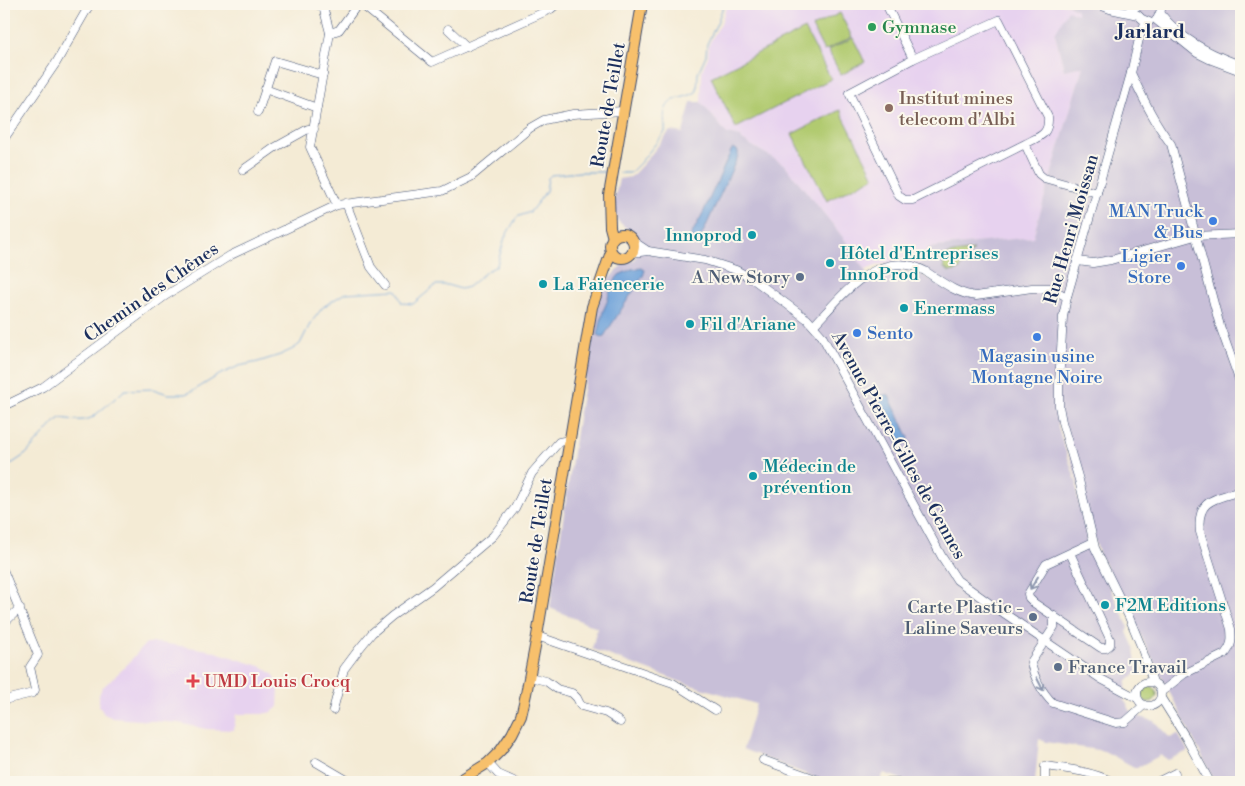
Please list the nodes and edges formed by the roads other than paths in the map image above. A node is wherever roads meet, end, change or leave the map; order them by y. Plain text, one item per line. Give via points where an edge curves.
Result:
1 (90, 4) edge
2 (319, 4) edge
3 (360, 4) edge
4 (557, 4) edge
5 (642, 4) edge
6 (886, 4) edge
7 (1098, 4) edge
8 (1160, 4) edge
9 (1139, 5) edge
10 (1126, 12) junction
11 (1138, 15) junction
12 (1158, 17) junction
13 (1146, 21) junction
14 (448, 29) dead end
15 (330, 33) junction
16 (467, 47) junction
17 (912, 59) junction
18 (1241, 65) edge
19 (1241, 70) edge
20 (1131, 72) junction
21 (323, 75) junction
22 (265, 89) junction
23 (317, 108) junction
24 (623, 111) junction
25 (258, 112) dead end
26 (314, 129) junction
27 (4, 139) edge
28 (1025, 144) junction
29 (243, 170) dead end
30 (1097, 193) junction
31 (341, 204) junction
32 (610, 211) junction
33 (624, 234) junction
34 (1241, 234) edge
35 (1195, 236) junction
36 (613, 238) junction
37 (633, 241) junction
38 (648, 251) junction
39 (611, 252) junction
40 (632, 253) junction
41 (620, 258) junction
42 (1077, 261) junction
43 (601, 279) junction
44 (385, 285) dead end
45 (1066, 297) junction
46 (814, 325) junction
47 (1241, 385) edge
48 (4, 406) edge
49 (569, 440) junction
50 (1241, 491) edge
51 (1093, 542) junction
52 (1070, 553) junction
53 (4, 572) edge
54 (20, 608) junction
55 (1054, 616) junction
56 (4, 623) edge
57 (1067, 624) junction
58 (1054, 627) junction
59 (537, 636) junction
60 (1045, 642) junction
61 (1141, 646) junction
62 (530, 677) junction
63 (1179, 678) junction
64 (1154, 683) junction
65 (1111, 684) junction
66 (1140, 685) junction
67 (1161, 695) junction
68 (1137, 698) junction
69 (4, 700) edge
70 (1144, 705) junction
71 (1154, 706) junction
72 (333, 710) dead end
73 (715, 710) dead end
74 (620, 722) dead end
75 (1186, 738) junction
76 (764, 760) dead end
77 (316, 762) dead end
78 (488, 763) junction
79 (1175, 773) dead end
80 (1092, 774) junction
81 (350, 782) edge
82 (457, 782) edge
83 (516, 782) edge
84 (824, 782) edge
85 (888, 782) edge
86 (898, 782) edge
87 (1045, 782) edge
88 (1087, 782) edge
89 (1113, 782) edge
90 (1157, 782) edge
91 (1210, 782) edge

1 - 27 street via 56,63
2 - 15 street via 324,10
3 - 15 street via 339,30
3 - 16 street via 432,62
4 - 16 street via 552,10
5 - 24 main road, Route de Teillet
6 - 17 street
7 - 10 street
8 - 12 street
9 - 10 street
9 - 11 street
10 - 11 street
11 - 13 street
12 - 13 street
12 - 18 street via 1200,48
12 - 19 street via 1197,53
13 - 20 street, Rue Henri Moissan
14 - 16 street
15 - 21 street
17 - 28 street via 998,20 1048,117 1048,127 1043,135
17 - 28 street via 849,93 899,196 914,200
20 - 30 street, Rue Henri Moissan
20 - 35 street via 1158,128 1171,144
21 - 22 street via 274,61
21 - 23 street
22 - 23 street
22 - 25 street
23 - 26 street
24 - 31 street, Chemin des Chênes via 573,114 544,120 471,178 442,191
24 - 32 main road, Route de Teillet via 609,195
26 - 29 street via 308,129 274,148
26 - 31 street via 310,147
28 - 30 street via 1044,178
30 - 42 street, Rue Henri Moissan
31 - 44 street via 371,267
31 - 48 street, Chemin des Chênes via 208,268 43,387
32 - 33 main road
32 - 36 main road, Route de Teillet
33 - 36 main road
33 - 37 main road
34 - 35 street
35 - 42 street via 1111,260
35 - 47 street via 1220,326
36 - 39 main road
37 - 38 street, Avenue Pierre-Gilles de Gennes
37 - 40 main road
38 - 40 street, Avenue Pierre-Gilles de Gennes
38 - 46 street, Avenue Pierre-Gilles de Gennes via 719,263 736,270
39 - 41 main road
39 - 43 main road, Route de Teillet
40 - 41 main road
41 - 43 main road, Route de Teillet
42 - 45 street, Rue Henri Moissan
43 - 49 main road, Route de Teillet via 592,306
45 - 46 street via 1050,288 967,296 922,270 900,265 872,271 856,282
45 - 51 street, Rue Henri Moissan via 1059,406
46 - 60 street, Avenue Pierre-Gilles de Gennes via 835,357 957,580
49 - 59 main road, Route de Teillet
49 - 72 street via 559,442 532,473 515,508 493,536 372,633 344,669
50 - 63 street via 1206,505 1198,520 1231,630 1230,648 1225,654
51 - 52 street
51 - 61 street, Rue Henri Moissan
52 -> 55 street via 1046,564 1028,594 1034,603
52 - 57 street via 1110,645 1101,648
53 - 54 street
54 - 56 street
54 - 69 street via 38,655 30,667 35,690
55 - 57 street
55 - 58 street
57 - 58 street
58 - 60 street
59 - 62 main road, Route de Teillet
59 - 73 street via 674,683
60 - 65 street, Avenue Pierre-Gilles de Gennes
60 -> 70 street via 1031,662 1046,698 1116,723 1125,722
61 - 64 street, Rue Henri Moissan
61 - 66 street, Rue Henri Moissan via 1144,673
62 - 74 street via 546,681 557,690 572,693 582,706
62 - 78 main road, Route de Teillet via 512,734
63 - 64 street
63 - 67 street
64 - 66 street
64 - 67 street
65 - 66 street, Avenue Pierre-Gilles de Gennes via 1128,688
65 - 68 street, Avenue Pierre-Gilles de Gennes
66 - 68 street
67 - 71 street
67 - 75 street
68 - 70 street
70 - 71 street
71 - 75 street
75 - 91 street
76 - 84 street
77 - 81 street
78 - 82 main road, Route de Teillet
78 - 83 street via 498,774
79 - 90 street
80 - 87 street via 1045,766
80 - 88 street
80 - 89 street
85 - 86 street

